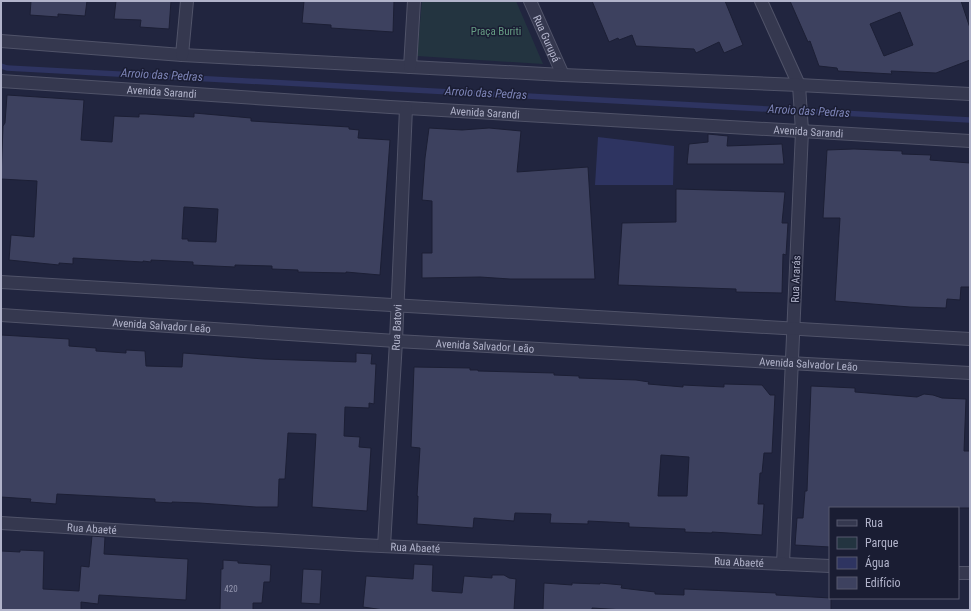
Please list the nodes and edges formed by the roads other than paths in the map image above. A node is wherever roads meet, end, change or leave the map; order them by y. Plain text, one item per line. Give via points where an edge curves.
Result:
1 (187, 1) edge
2 (414, 1) edge
3 (530, 1) edge
4 (761, 1) edge
5 (1, 41) edge
6 (182, 55) junction
7 (410, 67) junction
8 (563, 76) junction
9 (1, 81) edge
10 (799, 91) junction
11 (970, 94) edge
12 (406, 108) junction
13 (802, 131) junction
14 (970, 141) edge
15 (1, 282) edge
16 (398, 303) junction
17 (1, 316) edge
18 (794, 327) junction
19 (970, 339) edge
20 (396, 341) junction
21 (793, 363) junction
22 (970, 373) edge
23 (1, 523) edge
24 (384, 546) junction
25 (783, 564) junction
26 (829, 566) edge
27 (959, 573) edge
28 (970, 573) edge

1 - 6 street
2 - 7 street
3 - 8 street, Rua Gurupá
4 - 10 street, Rua Ararás
5 - 6 street
6 - 7 street
7 - 8 street
8 - 10 street
9 - 12 street, Avenida Sarandi
10 - 11 street
10 - 13 street, Rua Ararás
12 - 13 street, Avenida Sarandi
12 - 16 street, Rua Batovi
13 - 14 street, Avenida Sarandi
13 - 18 street, Rua Ararás
15 - 16 street
16 - 18 street
16 - 20 street, Rua Batovi
17 - 20 street, Avenida Salvador Leão
18 - 19 street
18 - 21 street, Rua Ararás
20 - 21 street, Avenida Salvador Leão
20 - 24 street, Rua Batovi
21 - 22 street, Avenida Salvador Leão
21 - 25 street, Rua Ararás
23 - 24 street, Rua Abaeté
24 - 25 street, Rua Abaeté
25 - 26 street, Rua Abaeté
27 - 28 street

